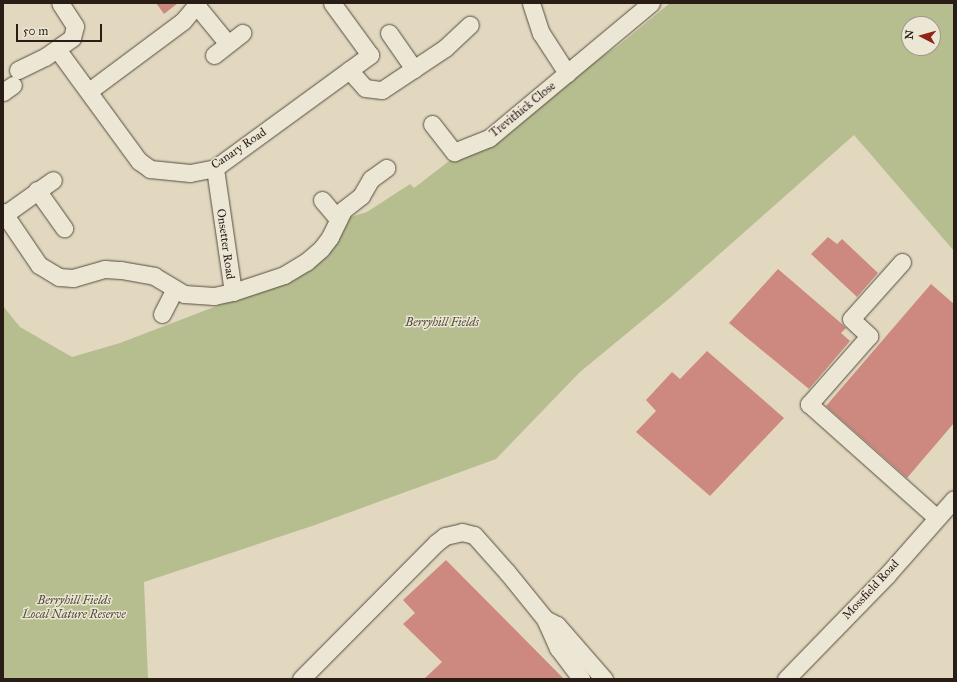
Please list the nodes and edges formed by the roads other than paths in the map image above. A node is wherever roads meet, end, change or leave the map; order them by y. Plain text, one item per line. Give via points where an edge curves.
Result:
1 (60, 3) edge
2 (531, 3) edge
3 (651, 3) edge
4 (197, 4) edge
5 (334, 4) edge
6 (470, 25) dead end
7 (242, 33) dead end
8 (390, 33) dead end
9 (228, 44) junction
10 (51, 53) junction
11 (214, 55) dead end
12 (414, 69) junction
13 (349, 70) junction
14 (567, 73) junction
15 (11, 83) edge
16 (89, 91) junction
17 (432, 124) dead end
18 (215, 168) junction
19 (386, 168) dead end
20 (53, 180) dead end
21 (37, 190) junction
22 (322, 200) dead end
23 (4, 213) edge
24 (338, 218) junction
25 (64, 228) dead end
26 (902, 262) dead end
27 (176, 289) junction
28 (233, 292) junction
29 (162, 314) dead end
30 (954, 499) edge
31 (937, 518) junction
32 (544, 619) junction
33 (301, 679) edge
34 (581, 679) edge
35 (604, 679) edge
36 (786, 679) edge

1 - 10 street via 75,26 72,38
2 - 14 street via 541,33
3 - 14 street, Trevithick Close
4 - 9 street
4 - 16 street via 183,21
5 - 13 street, Canary Road via 370,55
6 - 12 street
7 - 9 street
8 - 12 street
9 - 11 street
10 - 15 street
10 - 16 street, Canary Road
12 - 13 street via 390,87 374,91 366,88
13 - 18 street, Canary Road
14 - 17 street, Trevithick Close via 489,138 447,150
16 - 18 street, Canary Road via 139,161 150,169 190,174
18 - 28 street, Onsetter Road
19 - 24 street via 371,179 356,200 343,210
20 - 21 street
21 - 23 street
21 - 25 street
22 - 24 street
23 - 27 street, Onsetter Road via 40,265 59,277 73,278 105,269 121,270 154,276
24 - 28 street via 321,249 306,262 284,275
26 - 31 street via 851,319 869,336 809,404
27 - 28 street, Onsetter Road via 198,296
27 - 29 street
30 - 31 street, Mossfield Road
31 - 36 street, Mossfield Road via 887,575
32 - 33 street via 474,535 456,533 445,536 436,543
32 - 34 street via 560,653
32 - 35 street via 556,626

